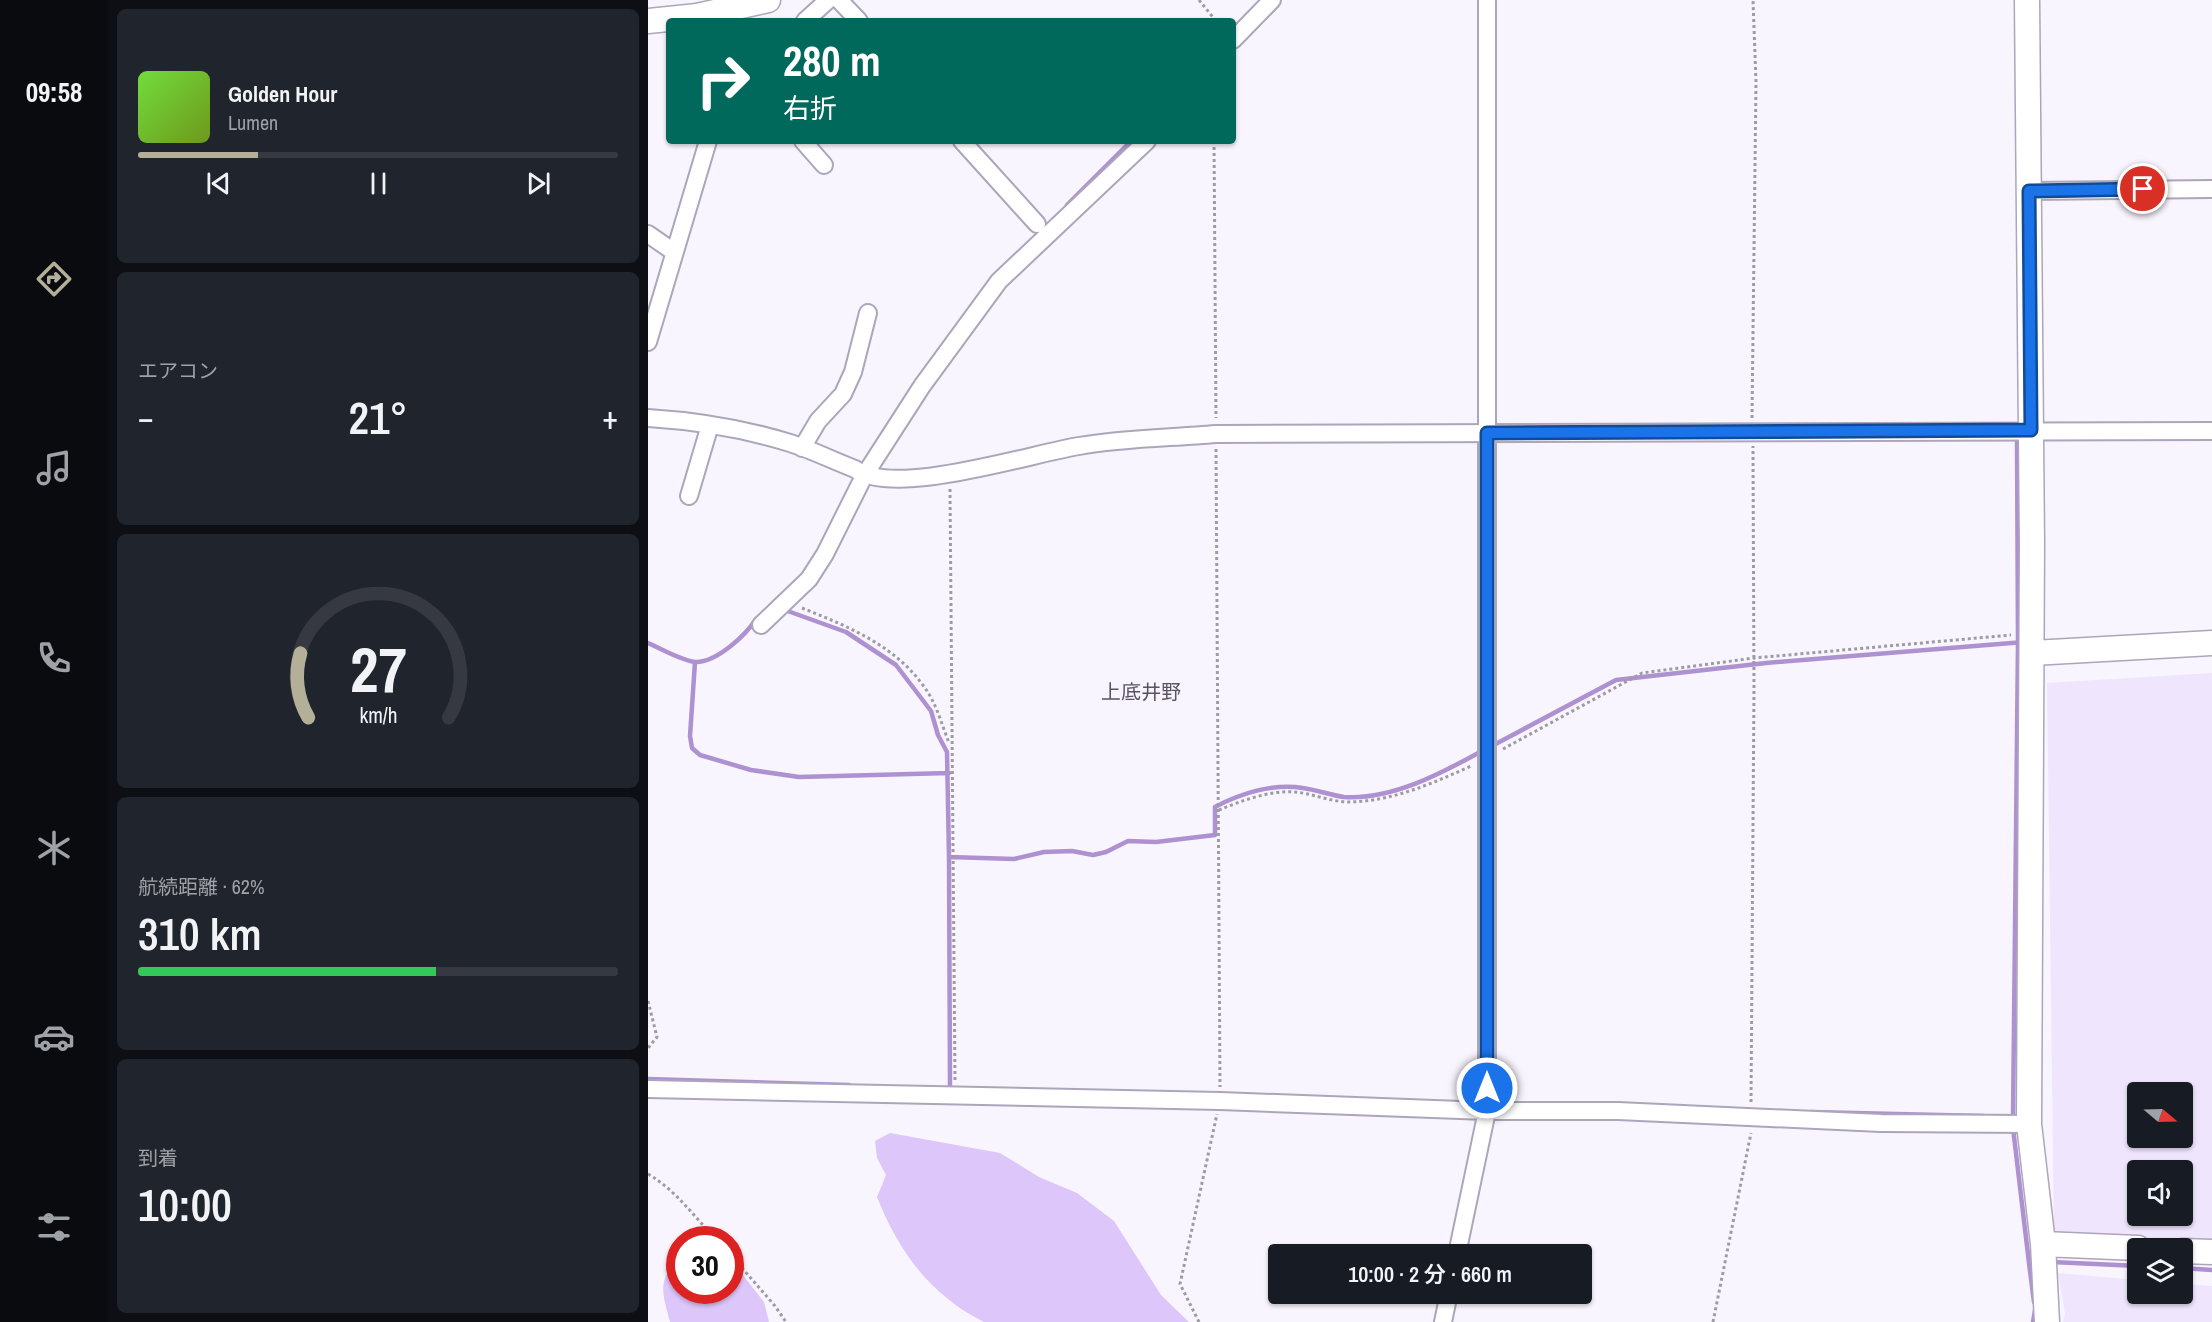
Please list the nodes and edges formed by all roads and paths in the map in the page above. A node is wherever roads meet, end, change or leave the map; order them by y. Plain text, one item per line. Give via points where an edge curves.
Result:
1 (768, 0) edge
2 (828, 0) edge
3 (839, 0) edge
4 (1199, 0) edge
5 (1272, 0) edge
6 (1487, 0) edge
7 (1753, 0) edge
8 (2027, 0) edge
9 (677, 18) edge
10 (808, 18) edge
11 (856, 18) edge
12 (1214, 18) edge
13 (666, 19) edge
14 (648, 21) edge
15 (1236, 37) edge
16 (707, 144) edge
17 (806, 144) edge
18 (965, 144) edge
19 (1144, 144) edge
20 (1214, 144) edge
21 (824, 165) dead end
22 (2212, 189) edge
23 (2029, 191) junction
24 (1037, 224) dead end
25 (648, 234) edge
26 (674, 252) junction
27 (868, 313) dead end
28 (648, 342) edge
29 (648, 418) edge
30 (710, 425) junction
31 (2031, 430) junction
32 (2212, 431) edge
33 (1487, 433) junction
34 (1752, 433) junction
35 (1216, 434) junction
36 (802, 448) junction
37 (950, 473) junction
38 (864, 476) junction
39 (688, 496) dead end
40 (786, 601) junction
41 (762, 625) dead end
42 (2011, 635) dead end
43 (2212, 643) edge
44 (2032, 653) junction
45 (1754, 658) junction
46 (950, 745) junction
47 (1488, 757) junction
48 (1219, 810) junction
49 (648, 1001) edge
50 (648, 1048) edge
51 (648, 1089) edge
52 (955, 1095) junction
53 (1220, 1101) junction
54 (1487, 1111) junction
55 (1750, 1118) junction
56 (2029, 1124) junction
57 (648, 1174) edge
58 (706, 1226) edge
59 (1459, 1244) edge
60 (2043, 1244) junction
61 (2127, 1248) edge
62 (2193, 1251) edge
63 (2212, 1252) edge
64 (744, 1270) edge
65 (1447, 1304) edge
66 (786, 1322) edge
67 (1200, 1322) edge
68 (1443, 1322) edge
69 (1713, 1322) edge
70 (2047, 1322) edge

1 - 9 street
2 - 10 street
3 - 11 street
4 - 12 path
5 - 15 street
6 - 33 street
7 - 34 path via 1756,94
8 - 23 street
13 - 14 street
16 - 26 street
17 - 21 street
18 - 24 street
19 - 38 street via 999,281 922,386
20 - 35 path
22 - 23 street
23 - 31 street
25 - 26 street
26 - 28 street
27 - 36 street via 853,372 843,394 818,420
29 - 30 street
30 - 36 street
30 - 39 street
31 - 32 street
31 - 34 street
31 - 44 street
33 - 34 street
33 - 35 street
33 - 47 street
34 - 45 path
35 - 37 street via 1081,445
35 - 48 path
36 - 38 street
37 - 38 street via 908,480
37 - 46 path
38 - 40 street via 825,554 809,579
40 - 41 street
40 - 46 path via 852,628 886,648 926,689
42 - 45 path
43 - 44 street
44 - 56 street
45 - 47 path via 1642,673
45 - 55 path
46 - 52 path via 954,754
47 - 48 path via 1420,789 1381,799 1346,802 1294,792 1267,794
47 - 54 street
48 - 53 path
49 - 50 path via 657,1037
51 - 52 street
52 - 53 street
53 - 54 street
53 - 67 path via 1180,1284
54 - 55 street via 1618,1111
54 - 59 street
55 - 56 street
55 - 69 path via 1752,1129
56 - 60 street
57 - 58 path via 664,1184
60 - 61 street
60 - 70 street
62 - 63 street
64 - 66 path
65 - 68 street

